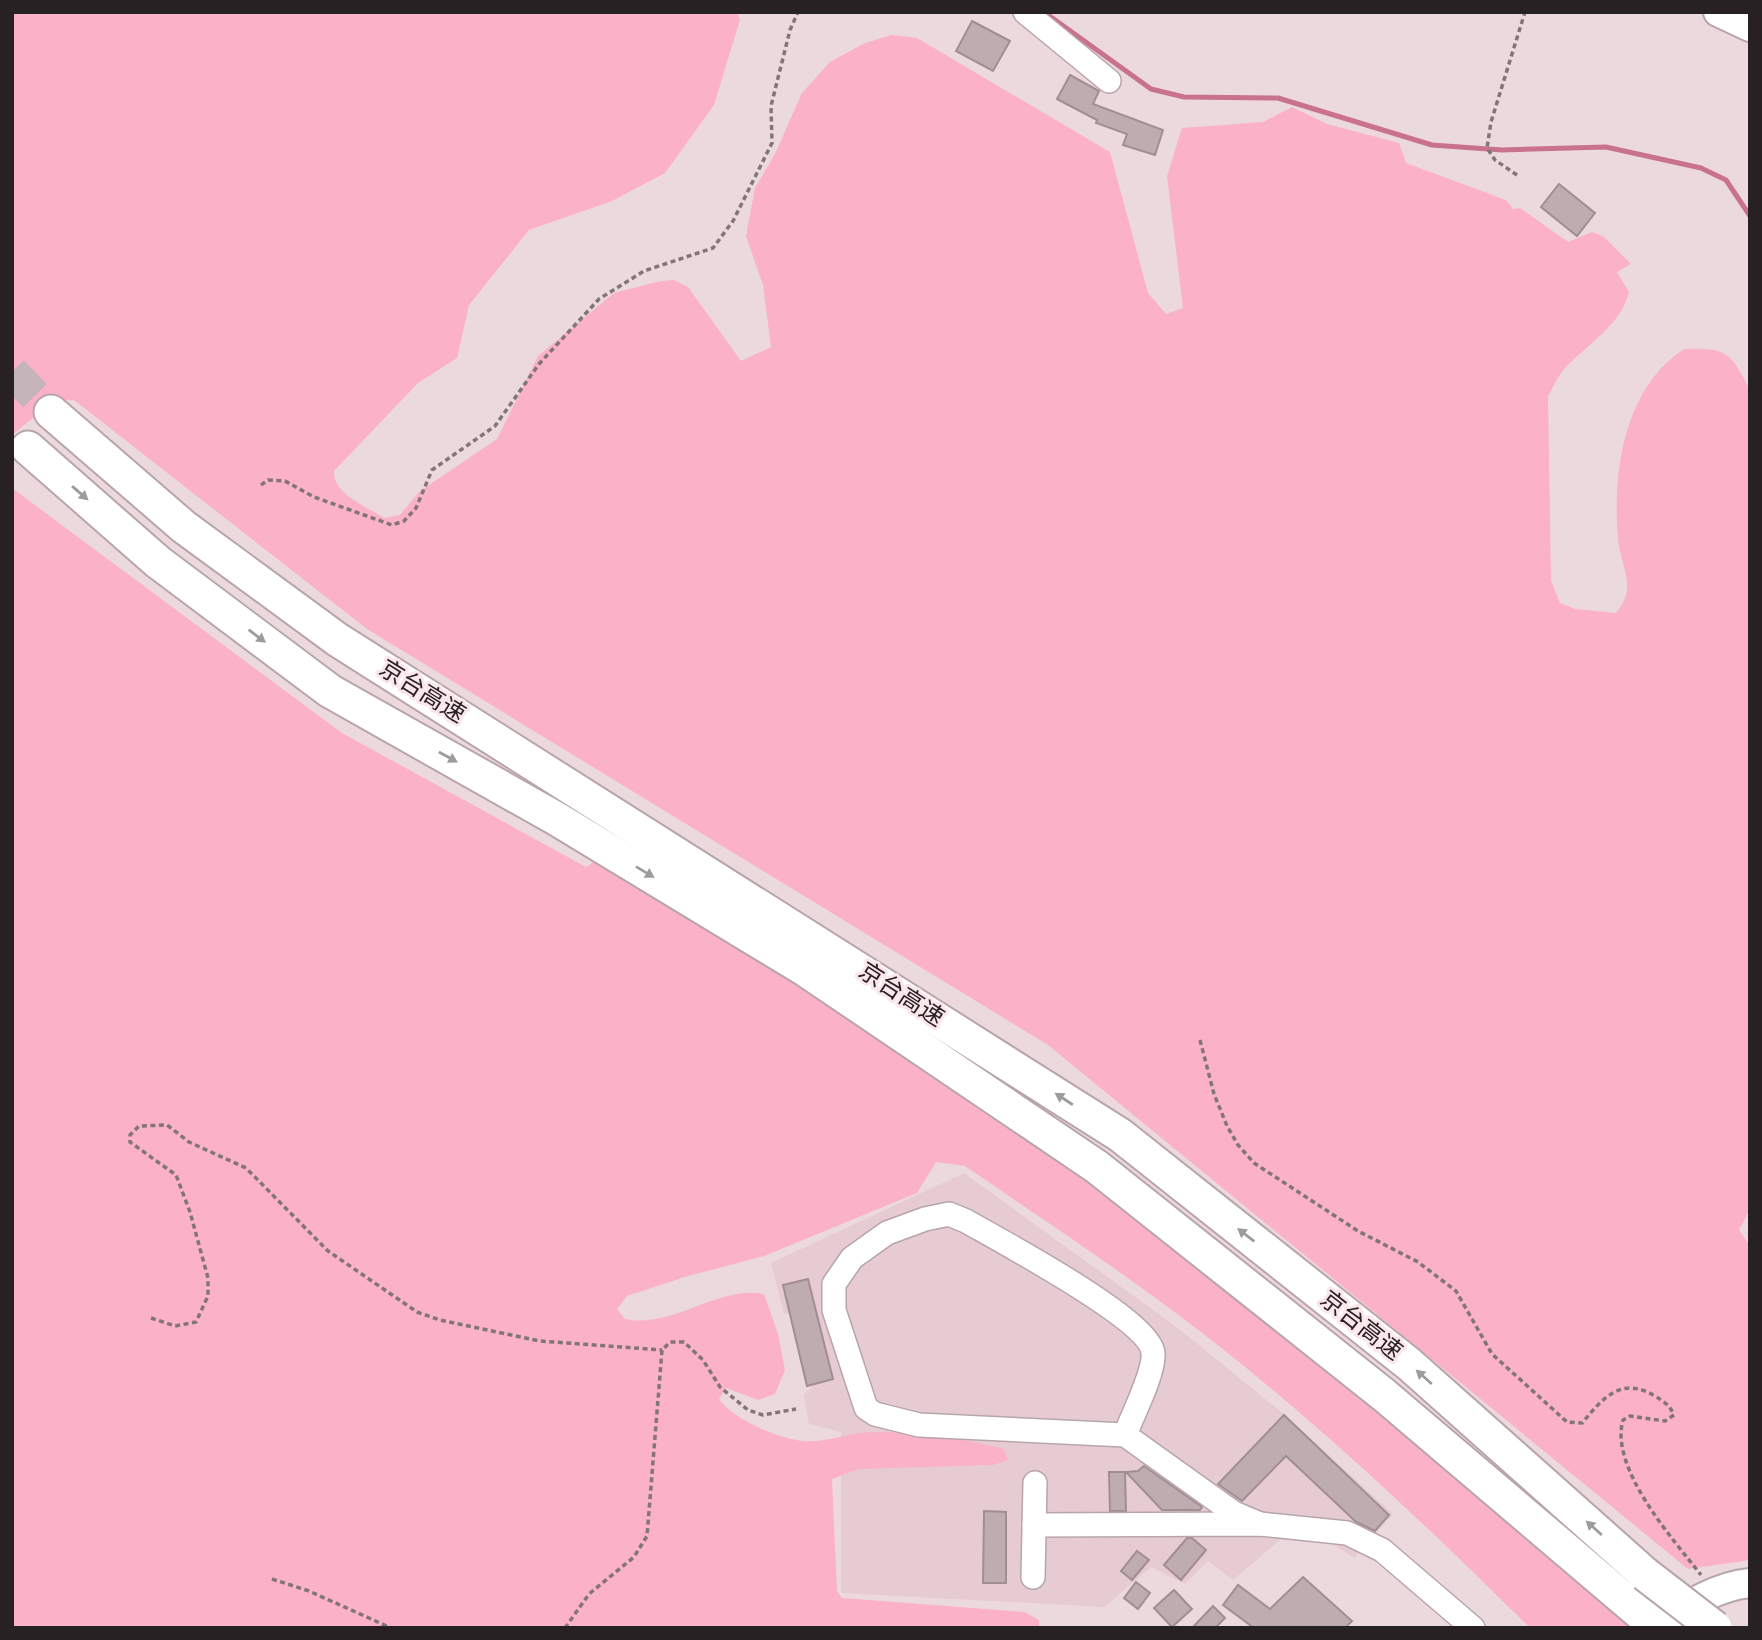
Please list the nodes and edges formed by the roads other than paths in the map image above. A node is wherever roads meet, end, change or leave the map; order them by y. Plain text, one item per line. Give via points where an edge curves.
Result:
1 (1025, 12) edge
2 (1718, 12) edge
3 (1750, 27) edge
4 (1109, 81) dead end
5 (51, 412) tunnel mouth
6 (29, 448) dead end
7 (1125, 1435) junction
8 (1035, 1483) dead end
9 (1259, 1524) junction
10 (1034, 1525) junction
11 (1034, 1577) dead end
12 (1750, 1583) edge
13 (1634, 1586) junction
14 (1473, 1628) edge
15 (1660, 1628) edge
16 (1715, 1628) edge

1 - 4 street
2 - 3 main road
13 -> 5 highway, 京台高速 via 1409,1364 1120,1135 338,640 184,527
6 -> 13 highway, 京台高速 via 158,562 330,691 557,819 794,963 1097,1167
7 - 7 street via 919,1425 875,1414 858,1393 834,1310 834,1284 852,1258 887,1233 949,1214 966,1221 1094,1297 1141,1331 1151,1345 1153,1361
7 - 9 street via 1234,1513
8 - 10 street
9 - 10 street
9 - 14 street via 1347,1533 1382,1550
10 - 11 street
12 - 15 main road via 1715,1593
13 - 15 highway, 京台高速
13 - 16 highway, 京台高速, bridge

